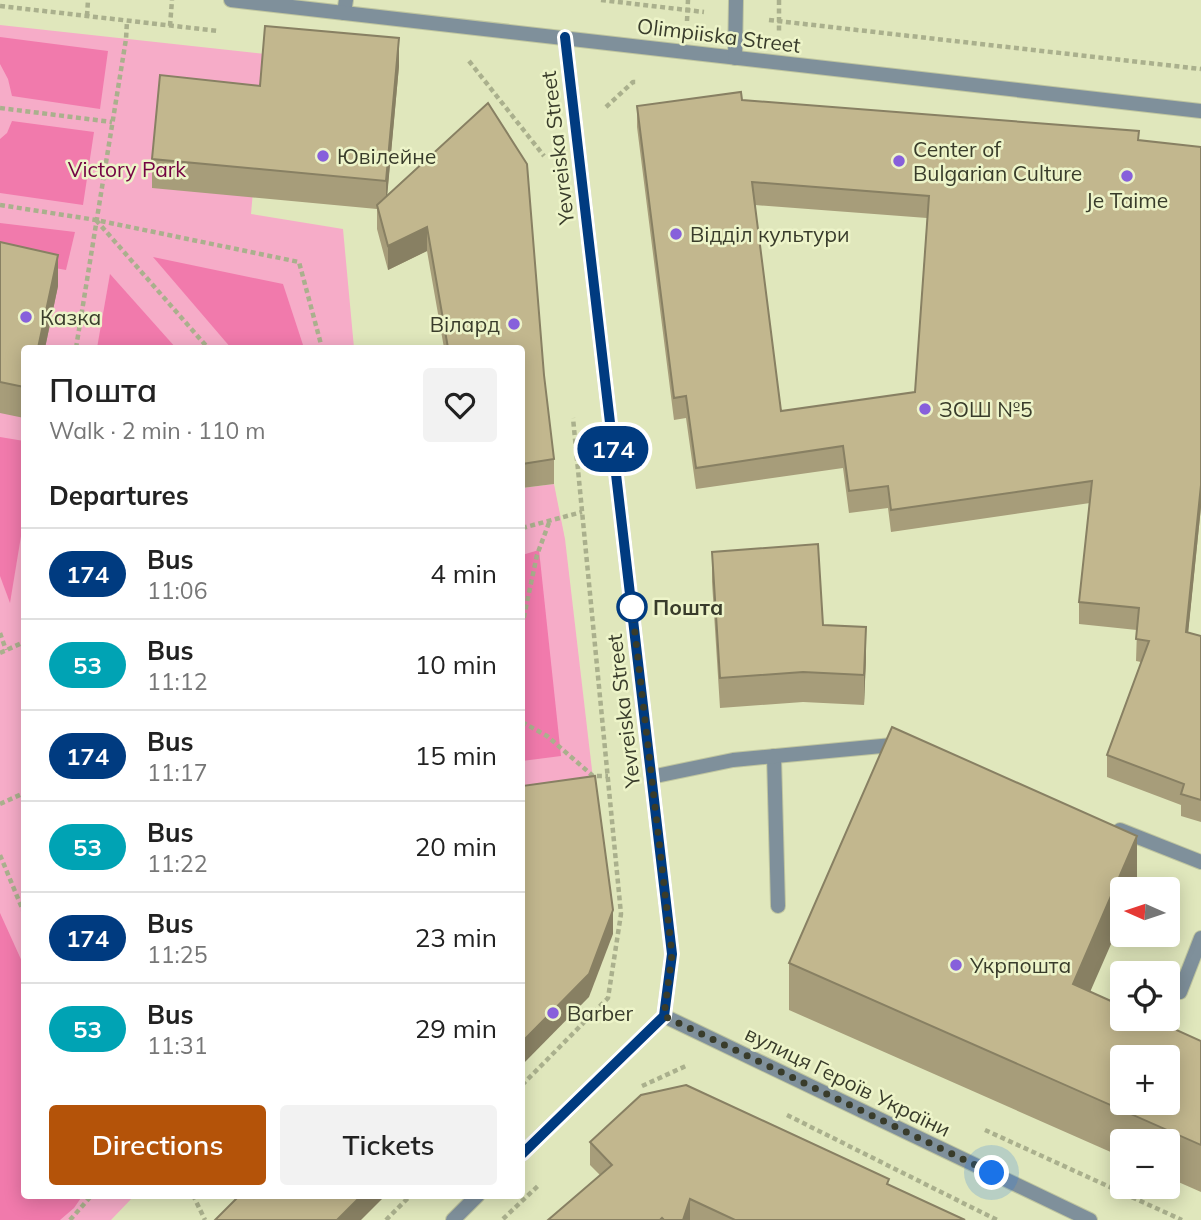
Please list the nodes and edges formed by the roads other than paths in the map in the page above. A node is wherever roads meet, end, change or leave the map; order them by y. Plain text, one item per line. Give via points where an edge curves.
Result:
1 (232, 0) edge
2 (736, 0) edge
3 (345, 6) edge
4 (565, 37) junction
5 (735, 58) junction
6 (1201, 111) edge
7 (916, 749) edge
8 (774, 755) junction
9 (651, 777) junction
10 (1110, 826) edge
11 (1201, 862) edge
12 (778, 906) dead end
13 (1201, 938) edge
14 (1180, 992) dead end
15 (664, 1016) junction
16 (525, 1151) edge
17 (474, 1199) edge
18 (453, 1220) edge
19 (1090, 1220) edge

1 - 3 street, Olimpiiska Street
2 - 5 street
3 - 4 street, Olimpiiska Street
4 - 5 street, Olimpiiska Street
4 - 9 street, Yevreiska Street
5 - 6 street, Olimpiiska Street
7 - 8 street via 903,744
8 - 9 street
8 - 12 street
9 - 15 street, Yevreiska Street via 672,954
10 - 11 street
13 - 14 street
15 - 16 street
15 - 19 street, вулиця Героїв України
17 - 18 street

